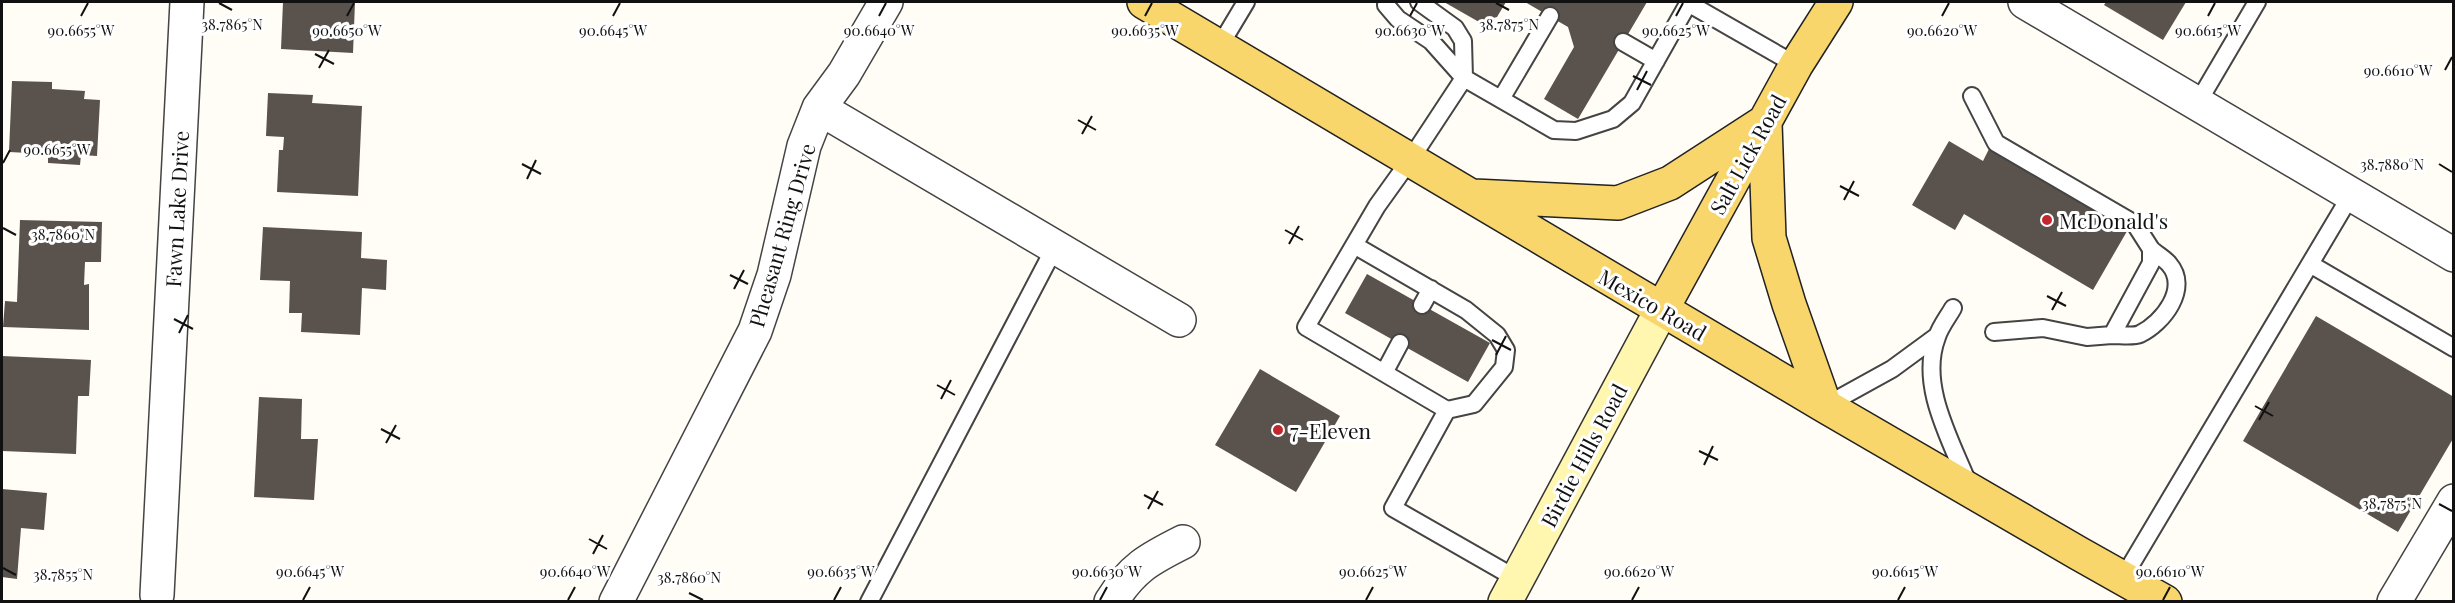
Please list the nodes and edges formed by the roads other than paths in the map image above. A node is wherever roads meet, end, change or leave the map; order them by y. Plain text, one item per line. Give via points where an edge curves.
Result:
1 (170, 2) edge
2 (187, 2) edge
3 (886, 2) edge
4 (1144, 2) edge
5 (1246, 2) edge
6 (1387, 2) edge
7 (1419, 2) edge
8 (1689, 2) edge
9 (1836, 2) edge
10 (2025, 2) edge
11 (2257, 2) edge
12 (1550, 16) dead end
13 (1623, 42) dead end
14 (1219, 47) junction
15 (1656, 61) junction
16 (1796, 65) junction
17 (1464, 78) junction
18 (1972, 96) dead end
19 (1501, 99) junction
20 (2197, 104) junction
21 (819, 108) junction
22 (1765, 122) junction
23 (1410, 160) junction
24 (2351, 195) junction
25 (1471, 196) junction
26 (1354, 245) junction
27 (1055, 247) junction
28 (2151, 249) junction
29 (2454, 255) edge
30 (2310, 264) junction
31 (1431, 289) junction
32 (1422, 305) dead end
33 (1953, 308) dead end
34 (1662, 309) junction
35 (1179, 320) dead end
36 (1994, 332) dead end
37 (2112, 334) junction
38 (1937, 336) junction
39 (1400, 343) dead end
40 (2454, 348) edge
41 (1384, 373) junction
42 (1825, 406) junction
43 (1447, 410) junction
44 (1971, 491) junction
45 (2454, 501) edge
46 (1183, 542) dead end
47 (2123, 578) junction
48 (1511, 590) edge
49 (157, 595) dead end
50 (616, 602) edge
51 (869, 602) edge
52 (1111, 602) edge
53 (2165, 602) edge
54 (2394, 602) edge

1 - 2 street
2 - 49 street, Fawn Lake Drive
3 - 21 street, Pheasant Ring Drive
4 - 14 main road, Mexico Road
5 - 14 lane
6 - 17 lane via 1398,19 1431,41
7 - 17 lane via 1460,34
8 - 15 lane
8 - 16 lane
9 - 16 main road, Salt Lick Road
10 - 20 street
11 - 20 lane
12 - 19 lane
13 - 15 lane
14 - 23 main road, Mexico Road
15 - 19 lane via 1632,103 1613,119 1576,131 1554,130
16 - 22 main road, Salt Lick Road
17 - 19 lane
17 - 23 lane
18 - 28 lane via 1996,143 2135,224
20 - 24 street
21 - 27 street
21 - 50 street, Pheasant Ring Drive via 804,146 774,275 755,331
22 - 25 main road via 1670,183 1618,203
22 - 34 main road, Salt Lick Road
22 - 42 main road via 1769,238
23 - 25 main road, Mexico Road
23 - 26 lane
24 - 29 street
24 - 30 lane
25 - 34 main road, Mexico Road
26 - 31 lane
26 - 41 lane via 1306,327
27 - 35 street
27 - 51 lane
28 - 37 lane via 2148,270
28 - 37 lane via 2170,265 2176,278 2174,298 2167,313 2138,335
30 - 40 lane
30 - 47 lane
31 - 32 lane
31 - 43 lane via 1467,310 1497,335 1506,350 1504,367 1474,404
33 - 38 lane
34 - 42 main road, Mexico Road
34 - 48 main road, Birdie Hills Road
36 - 37 lane via 2043,328 2087,337
38 - 42 lane via 1892,369
38 - 44 lane via 1931,360 1932,392
39 - 41 lane
41 - 43 lane
42 - 44 main road, Mexico Road
43 - 48 lane via 1393,508
44 - 47 main road, Mexico Road
45 - 54 street
46 - 52 street via 1146,560
47 - 53 main road, Mexico Road

